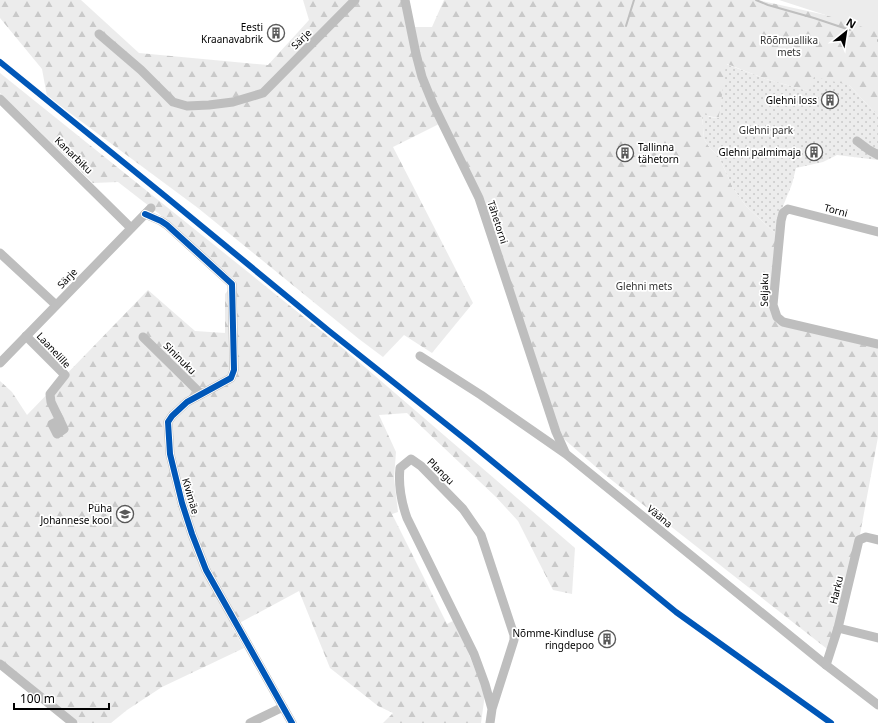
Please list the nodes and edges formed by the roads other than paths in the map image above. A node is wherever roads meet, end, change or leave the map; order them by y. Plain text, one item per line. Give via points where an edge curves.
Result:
1 (355, 0) edge
2 (405, 0) edge
3 (100, 34) dead end
4 (0, 99) edge
5 (857, 141) dead end
6 (878, 155) edge
7 (788, 209) joint
8 (131, 228) junction
9 (878, 232) edge
10 (0, 253) edge
11 (232, 284) joint
12 (56, 305) junction
13 (26, 336) junction
14 (143, 336) dead end
15 (878, 344) edge
16 (420, 356) dead end
17 (0, 363) edge
18 (201, 394) junction
19 (60, 420) dead end
20 (566, 454) junction
21 (878, 540) edge
22 (838, 628) junction
23 (878, 638) edge
24 (0, 664) edge
25 (826, 665) junction
26 (878, 705) edge
27 (283, 707) junction
28 (492, 709) junction
29 (73, 723) edge
30 (250, 723) edge
31 (292, 723) edge
32 (490, 723) edge

1 - 3 street, Särje via 263,92 233,102 209,106 187,106 173,102
2 - 20 street, Tähetorni via 422,76 479,198 556,432
4 - 8 street, Kanarbiku
5 - 6 street
7 - 9 street, Torni
7 - 15 street, Seljaku via 783,213 779,236 773,306 777,317 783,322
8 - 11 street, Särje via 148,211
8 - 12 street, Särje
10 - 12 street
11 - 18 street, Kivimäe via 234,370 231,378
12 - 13 street, Särje
13 - 17 street, Särje
13 - 19 street, Laanelille via 65,375 50,394
14 - 18 street, Sininuku
16 - 20 street, Vääna via 481,394
18 - 27 street, Kivimäe via 187,402 168,422 170,454 182,503 206,570
20 - 25 street, Vääna
21 - 22 street, Harku via 866,536 859,540
22 - 23 street
22 - 25 street, Harku
24 - 29 street
25 - 26 street, Vääna
27 - 30 street
27 - 31 street, Kivimäe
28 - 28 street, Plangu via 474,654 401,501 400,468 411,459 463,509 481,535 514,635
28 - 32 street, Plangu

